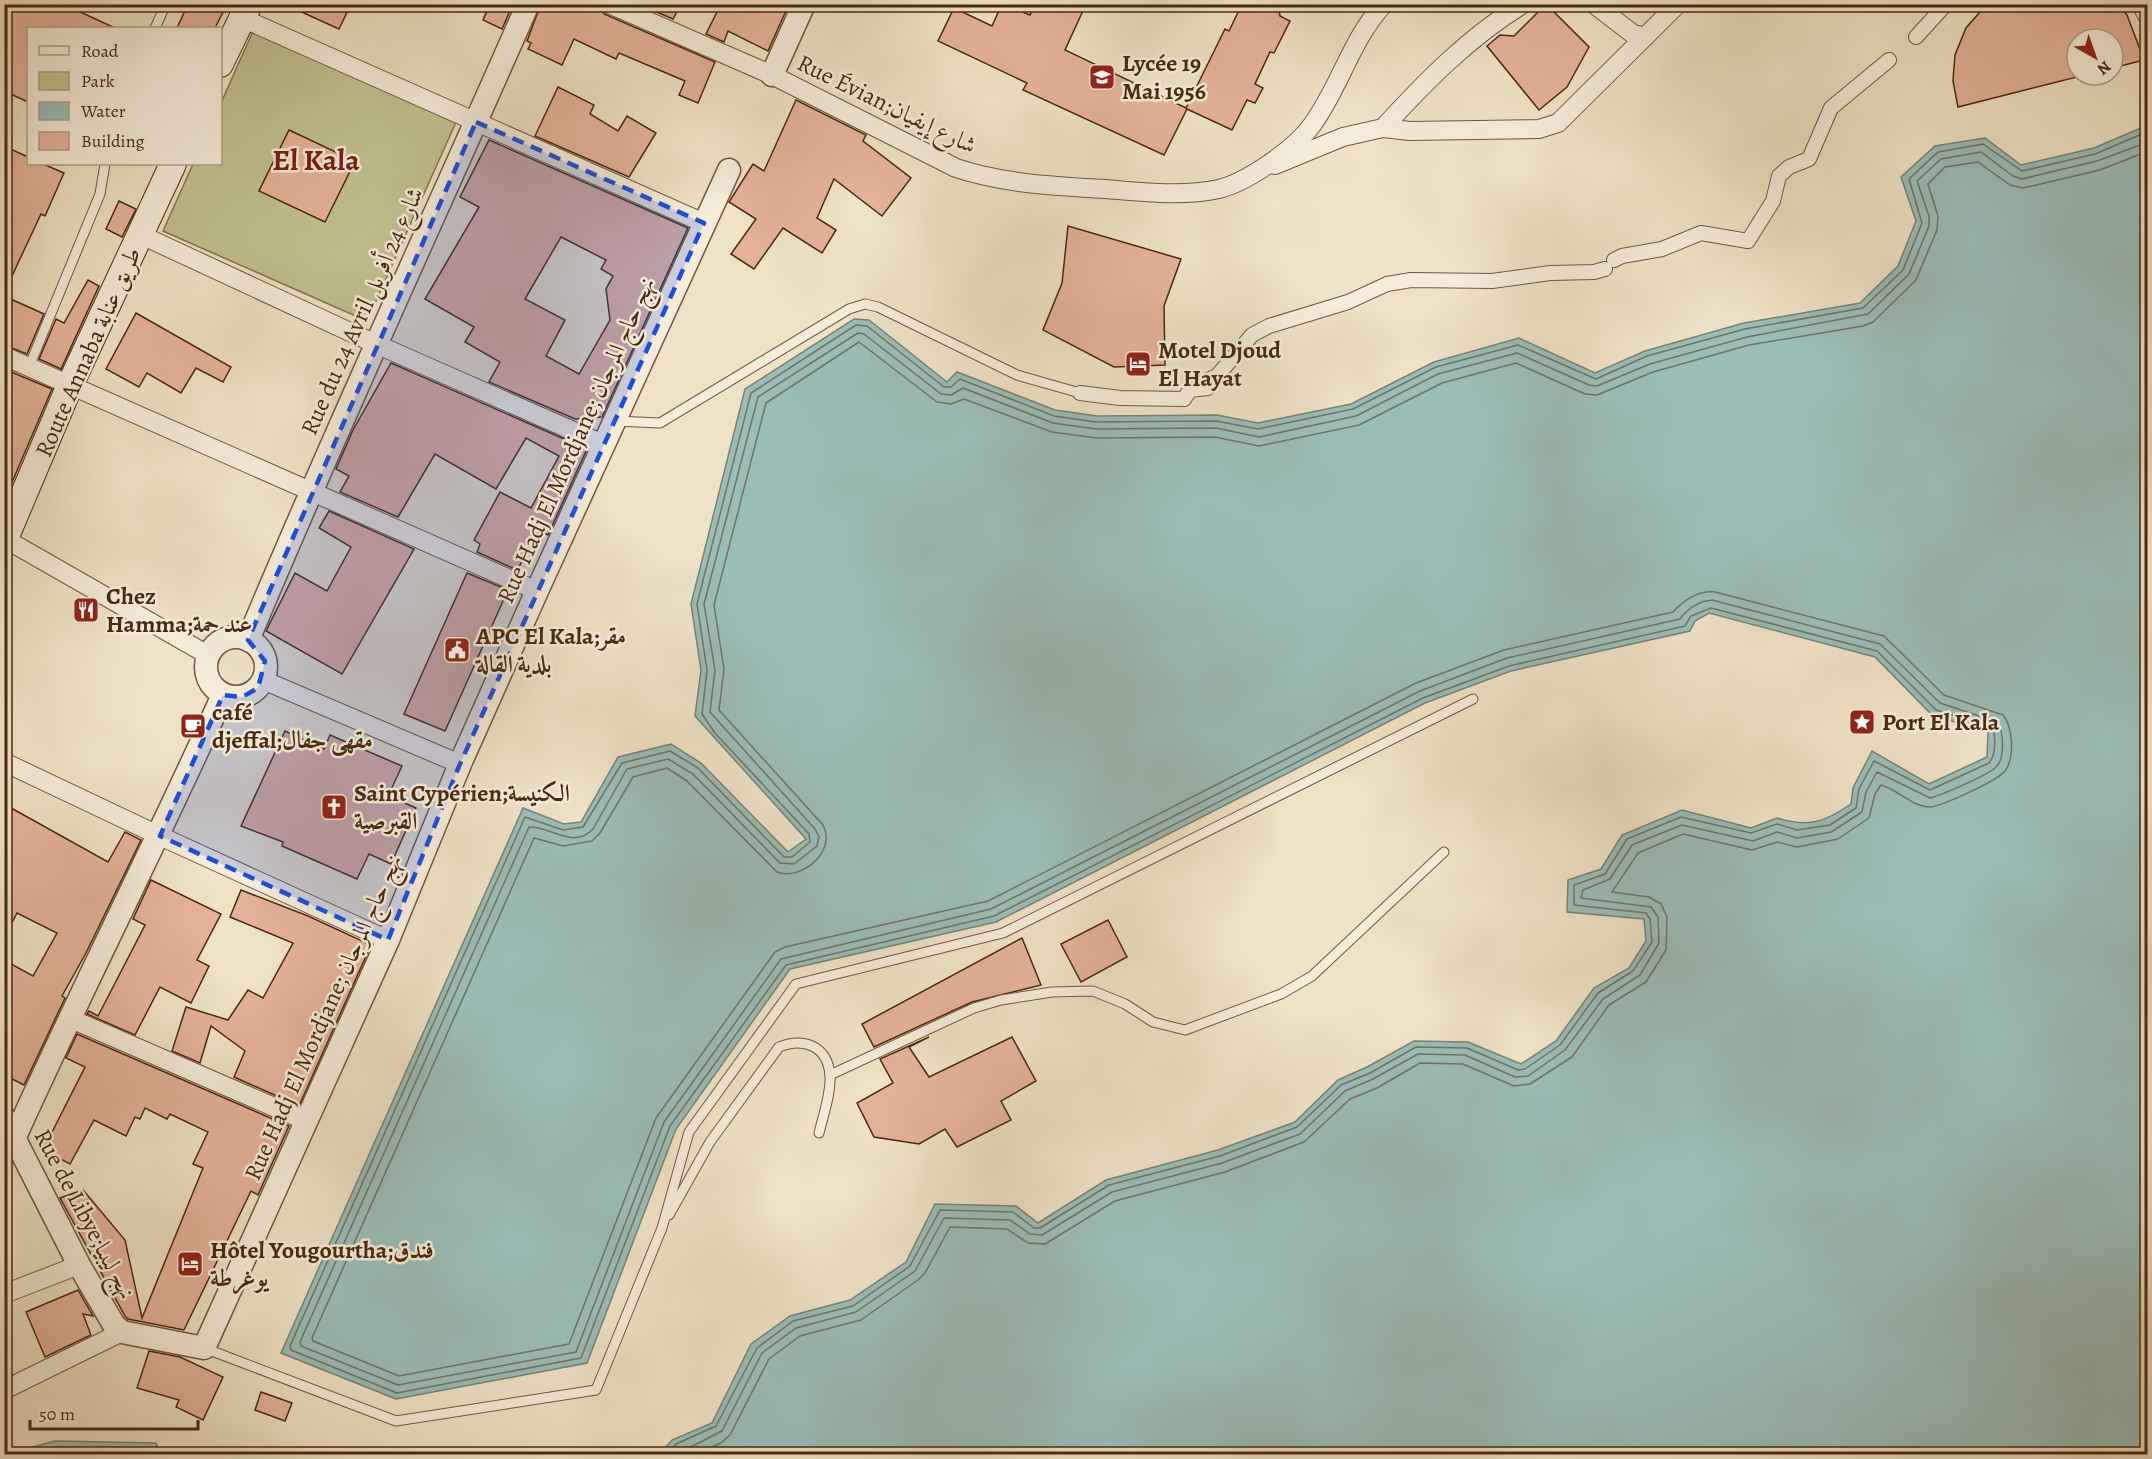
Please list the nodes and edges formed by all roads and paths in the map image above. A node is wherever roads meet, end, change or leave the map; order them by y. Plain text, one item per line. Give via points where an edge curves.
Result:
1 (166, 4) edge
2 (528, 4) edge
3 (609, 4) edge
4 (804, 4) edge
5 (1384, 4) edge
6 (1523, 4) edge
7 (1594, 4) edge
8 (1678, 4) edge
9 (1946, 4) edge
10 (2136, 4) edge
11 (246, 11) edge
12 (155, 27) edge
13 (2148, 27) edge
14 (1645, 37) junction
15 (1916, 37) dead end
16 (222, 60) edge
17 (1889, 60) dead end
18 (772, 75) junction
19 (476, 122) junction
20 (1383, 128) junction
21 (105, 165) edge
22 (173, 165) edge
23 (729, 170) dead end
24 (1261, 171) junction
25 (704, 223) junction
26 (139, 234) junction
27 (378, 345) junction
28 (4, 356) edge
29 (29, 367) junction
30 (70, 386) junction
31 (1080, 393) joint
32 (615, 421) junction
33 (605, 445) junction
34 (310, 491) junction
35 (5, 542) edge
36 (537, 591) junction
37 (248, 640) junction
38 (208, 655) junction
39 (263, 680) junction
40 (223, 695) junction
41 (1473, 699) dead end
42 (4, 762) edge
43 (460, 764) junction
44 (160, 836) junction
45 (1444, 852) dead end
46 (388, 940) junction
47 (69, 1018) junction
48 (830, 1075) junction
49 (4, 1118) edge
50 (306, 1121) junction
51 (819, 1133) dead end
52 (9, 1141) edge
53 (662, 1228) junction
54 (79, 1265) junction
55 (4, 1294) edge
56 (122, 1332) junction
57 (204, 1348) junction
58 (4, 1390) edge

1 - 12 lane
2 - 19 street, Rue du 24 Avril شارع 24 أفريل
3 - 18 street, Rue Évian;شارع إيفيان
4 - 18 street
5 - 24 street, Rue Évian;شارع إيفيان via 1372,18 1311,127
6 - 20 street via 1421,86
7 - 14 street via 1633,34
8 - 14 street, Rue Évian;شارع إيفيان
9 - 15 street
10 - 13 lane
11 - 16 main road
11 - 19 street
14 - 20 street, Rue Évian;شارع إيفيان via 1558,123 1539,129
17 - 31 street via 1831,108 1809,159 1779,176 1773,201 1749,242 1701,233 1662,249 1622,256 1594,272 1491,281 1411,280 1387,284 1348,302 1252,334 1216,376 1208,380 1208,388 1190,390 1184,399
18 - 24 street, Rue Évian;شارع إيفيان via 956,168 986,178 1030,185 1184,192 1220,189
19 - 25 street
19 - 27 street, Rue du 24 Avril شارع 24 أفريل
20 - 24 street, Rue Évian;شارع إيفيان via 1343,137
21 - 29 lane via 100,194
22 - 26 main road, Route Annaba طريق عنابة
23 - 25 street, Rue Hadj El Mordjane; نهج حاج المرجان
25 - 32 street, Rue Hadj El Mordjane; نهج حاج المرجان
26 - 27 street
26 - 30 main road, Route Annaba طريق عنابة
27 - 33 street
27 - 34 street, Rue du 24 Avril شارع 24 أفريل
28 - 29 street
29 - 30 street
30 - 34 street
30 - 35 main road, Route Annaba طريق عنابة
31 - 32 lane via 1017,375 865,304 849,309 660,423
32 - 33 street, Rue Hadj El Mordjane; نهج حاج المرجان
33 - 36 street, Rue Hadj El Mordjane; نهج حاج المرجان
34 - 36 street
34 - 37 street, Rue du 24 Avril شارع 24 أفريل
35 - 38 street
36 - 43 street, Rue Hadj El Mordjane; نهج حاج المرجان
37 - 38 street via 229,638
37 - 39 street via 256,645 265,661
38 - 40 street via 209,683
39 - 40 street via 258,688 242,697
39 - 43 street
40 - 44 street
41 - 53 lane via 1004,933 796,984 689,1132
42 - 44 street
43 - 46 street, Rue Hadj El Mordjane; نهج حاج المرجان
44 - 46 street
44 - 47 street
45 - 48 lane via 1312,976 1281,994 1185,1030 1153,1022 1125,1004 1093,991 1052,992 974,1008
46 - 50 street, Rue Hadj El Mordjane; نهج حاج المرجان
47 - 50 street
47 - 52 street
48 - 51 lane
48 - 53 lane via 821,1053 807,1043 794,1041 778,1047 710,1142
49 - 52 street, Rue de Libye;نهج ليبيا
50 - 57 street, Rue Hadj El Mordjane; نهج حاج المرجان
52 - 54 street, Rue de Libye;نهج ليبيا
53 - 57 lane via 596,1390 396,1421
54 - 55 street
54 - 56 street, Rue de Libye;نهج ليبيا via 107,1317
56 - 57 street
56 - 58 street

